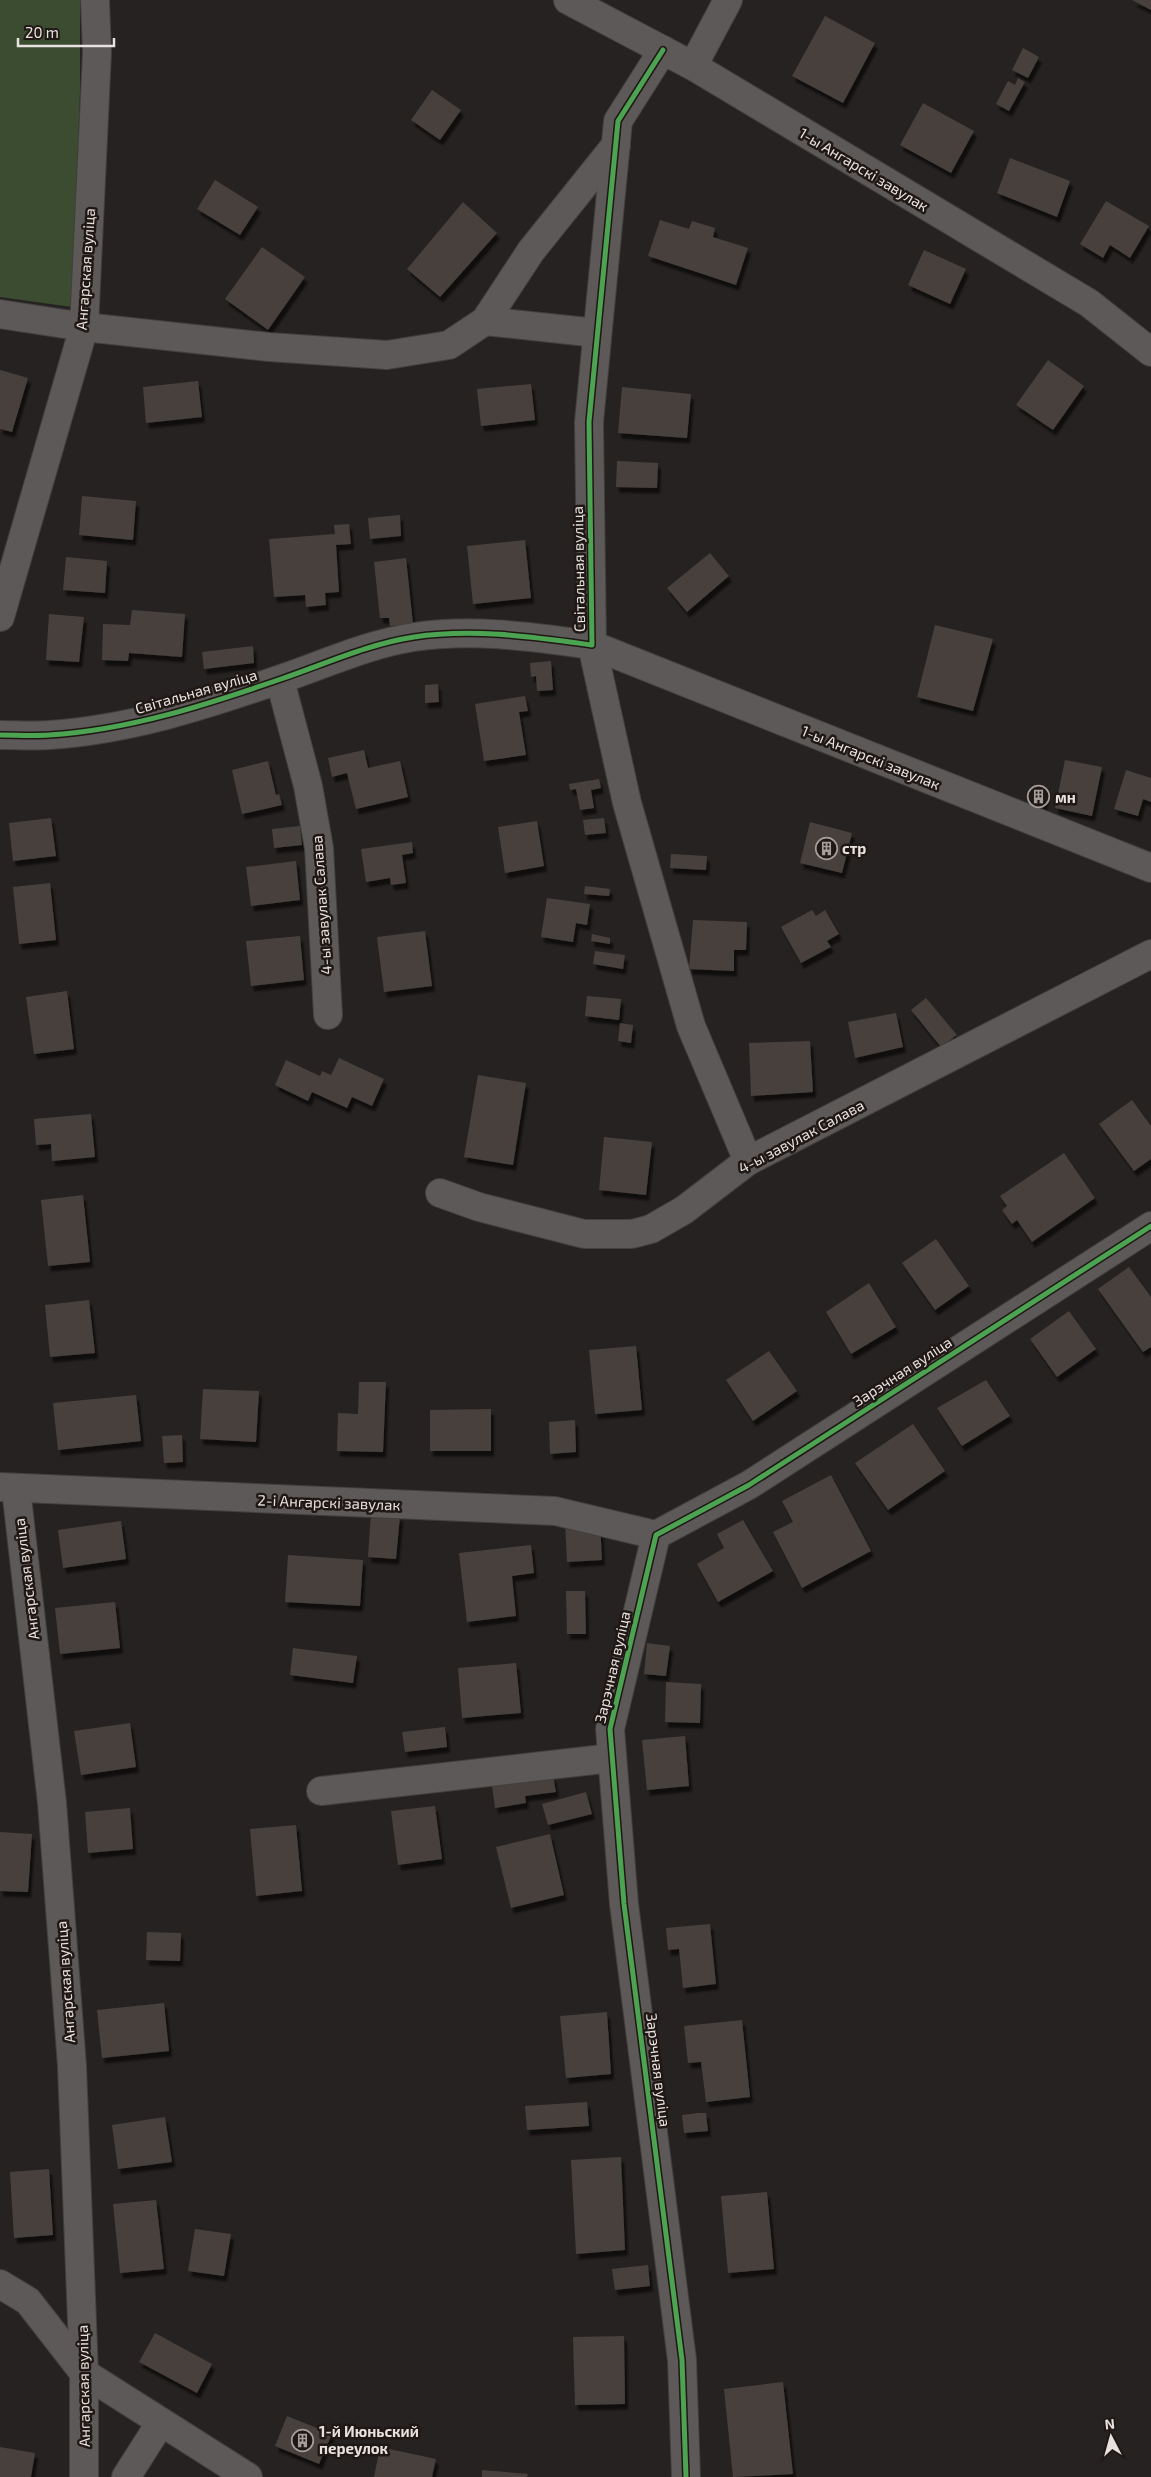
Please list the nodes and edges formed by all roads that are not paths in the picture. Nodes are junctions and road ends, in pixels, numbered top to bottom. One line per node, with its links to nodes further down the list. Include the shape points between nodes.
1 (95, 0): 9 (street, Ангарская вуліца, via 97,53)
2 (568, 0): 4 (street, 1-ы Ангарскі завулак)
3 (728, 0): 5 (street)
4 (663, 50): 5 (street, 1-ы Ангарскі завулак); 6 (street, Світальная вуліца, via 618,120)
5 (693, 66): 11 (street, 1-ы Ангарскі завулак, via 1089,304)
6 (616, 145): 8 (street, via 531,251); 10 (street, Світальная вуліца)
7 (0, 314): 9 (street)
8 (485, 321): 9 (street, via 449,345 387,355 269,347); 10 (street)
9 (84, 327): 12 (street, Ангарская вуліца)
10 (597, 333): 13 (street, Світальная вуліца, via 589,422)
11 (1151, 352)
12 (0, 617)
13 (592, 645): 14 (street, Світальная вуліца, via 532,636 440,634 388,642); 16 (street, 1-ы Ангарскі завулак); 19 (street, via 627,803 691,1026)
14 (280, 680): 15 (street, Світальная вуліца, via 152,719 48,735); 18 (street, 4-ы завулак Салава, via 308,786 320,848)
15 (0, 735)
16 (1151, 868)
17 (1151, 954): 19 (street, 4-ы завулак Салава)
18 (328, 1015)
19 (748, 1161): 20 (street, 4-ы завулак Салава, via 684,1210 650,1229 632,1234 610,1236 575,1232 479,1207)
20 (440, 1193)
21 (1151, 1226): 23 (street, Зарэчная вуліца, via 749,1485)
22 (8, 1488): 23 (street, 2-і Ангарскі завулак, via 555,1511); 27 (street, Ангарская вуліца, via 52,1803 72,2066)
23 (656, 1535): 24 (street, Зарэчная вуліца, via 610,1729)
24 (612, 1758): 25 (street); 32 (street, Зарэчная вуліца, via 624,1904 682,2360)
25 (321, 1791)
26 (0, 2284): 27 (street, via 28,2301)
27 (84, 2373): 28 (street); 29 (street, Ангарская вуліца)
28 (161, 2422): 30 (street); 31 (street)
29 (84, 2477)
30 (126, 2477)
31 (248, 2477)
32 (686, 2477)

